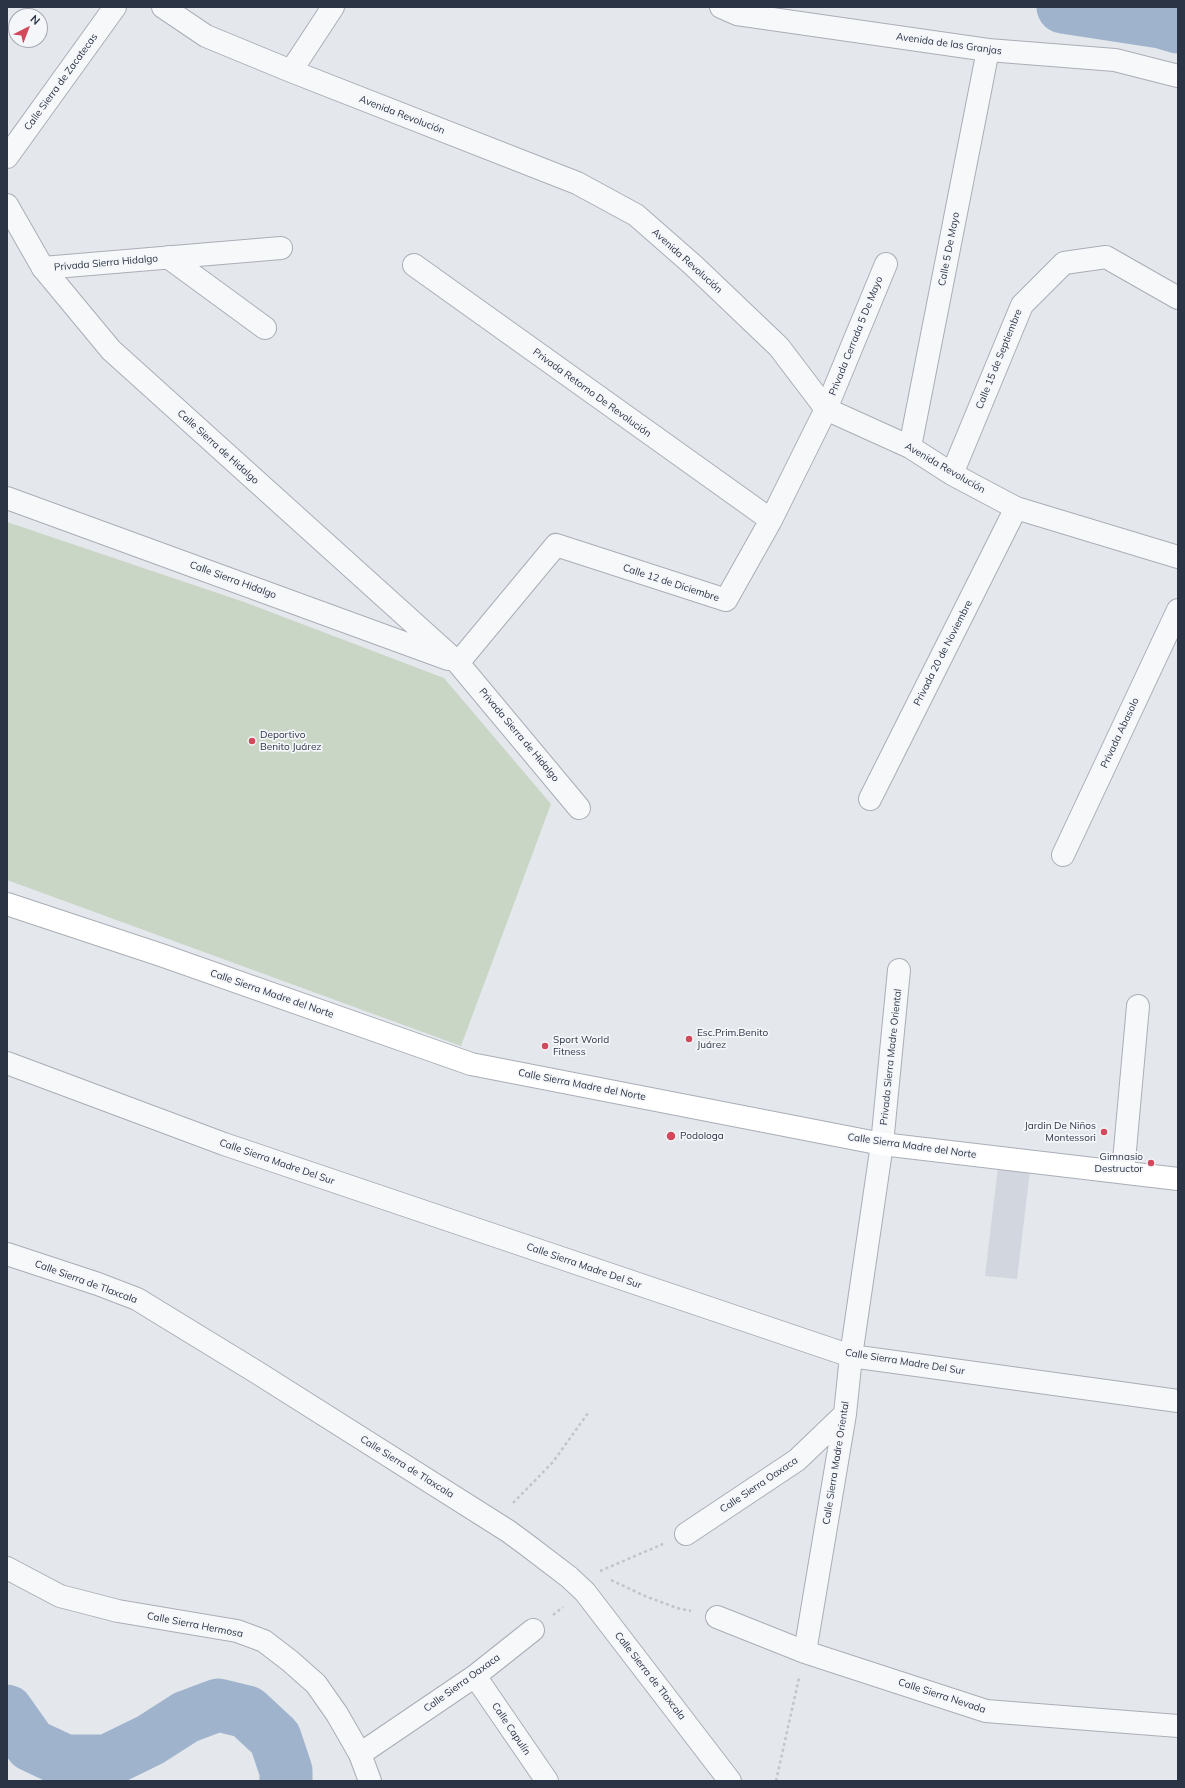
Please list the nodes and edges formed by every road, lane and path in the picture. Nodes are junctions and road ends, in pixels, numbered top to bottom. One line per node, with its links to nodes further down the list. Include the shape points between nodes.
1 (116, 7): 8 (street, Calle Sierra de Zacatecas)
2 (163, 7): 6 (street, Avenida Revolución, via 206,36)
3 (333, 7): 6 (street)
4 (721, 7): 5 (street, Avenida de las Granjas, via 737,14)
5 (988, 50): 7 (street, Avenida de las Granjas, via 1115,60); 18 (street, Calle 5 De Mayo)
6 (290, 72): 17 (street, Avenida Revolución, via 577,183 636,214 779,347)
7 (1178, 76)
8 (7, 157)
9 (7, 205): 14 (street, Calle Sierra de Hidalgo)
10 (281, 248): 11 (street, Privada Sierra Hidalgo)
11 (168, 257): 14 (street, Privada Sierra Hidalgo); 16 (street, Privada Sierra Hidalgo)
12 (886, 264): 17 (street, Privada Cerrada 5 De Mayo)
13 (414, 265): 22 (street, Privada Retorno De Revolución)
14 (43, 268): 25 (street, Calle Sierra de Hidalgo, via 111,350)
15 (1178, 298): 19 (street, Calle 15 de Septiembre, via 1106,257 1064,263 1022,304)
16 (266, 328)
17 (826, 409): 18 (street, Avenida Revolución); 22 (street, Calle 12 de Diciembre)
18 (910, 447): 19 (street, Avenida Revolución)
19 (952, 474): 21 (street, Avenida Revolución)
20 (7, 498): 25 (street, Calle Sierra Hidalgo)
21 (1016, 508): 23 (street, Avenida Revolución); 26 (street, Privada 20 de Noviembre)
22 (771, 520): 25 (street, Calle 12 de Diciembre, via 726,600 556,545)
23 (1178, 557)
24 (1178, 610): 28 (street, Privada Abasolo)
25 (458, 663): 27 (street, Privada Sierra de Hidalgo)
26 (870, 799)
27 (579, 808)
28 (1063, 855)
29 (7, 904): 33 (main road, Calle Sierra Madre del Norte, via 472,1064)
30 (899, 970): 33 (street, Privada Sierra Madre Oriental)
31 (1138, 1006): 34 (street)
32 (7, 1063): 37 (street, Calle Sierra Madre Del Sur, via 224,1144)
33 (882, 1144): 34 (main road, Calle Sierra Madre del Norte); 37 (street, Calle Sierra Madre Oriental)
34 (1124, 1172): 35 (main road, Calle Sierra Madre del Norte)
35 (1178, 1179)
36 (7, 1254): 46 (street, Calle Sierra de Tlaxcala, via 137,1299 168,1317 508,1531 552,1563)
37 (851, 1356): 38 (street, Calle Sierra Madre Del Sur); 40 (street, Calle Sierra Madre Oriental)
38 (1178, 1401)
39 (588, 1413): 41 (path)
40 (845, 1414): 42 (street, Calle Sierra Oaxaca, via 797,1460); 49 (street, Calle Sierra Madre Oriental)
41 (543, 1472)
42 (686, 1534): 44 (path, via 600,1571)
43 (7, 1568): 52 (street, Calle Sierra Hermosa, via 60,1596 118,1611 237,1631 264,1641 316,1684)
44 (604, 1575)
45 (605, 1582): 47 (path, via 608,1579 677,1608)
46 (585, 1592): 48 (path); 55 (street, Calle Sierra de Tlaxcala)
47 (717, 1617): 49 (street, Calle Sierra Nevada)
48 (533, 1630): 50 (street, Calle Sierra Oaxaca)
49 (805, 1652): 51 (street, Calle Sierra Nevada, via 986,1711); 56 (path)
50 (475, 1676): 52 (street, Calle Sierra Oaxaca); 54 (street, Calle Capulín)
51 (1178, 1726)
52 (360, 1754): 53 (street)
53 (370, 1781)
54 (547, 1781)
55 (730, 1781)
56 (776, 1781)

